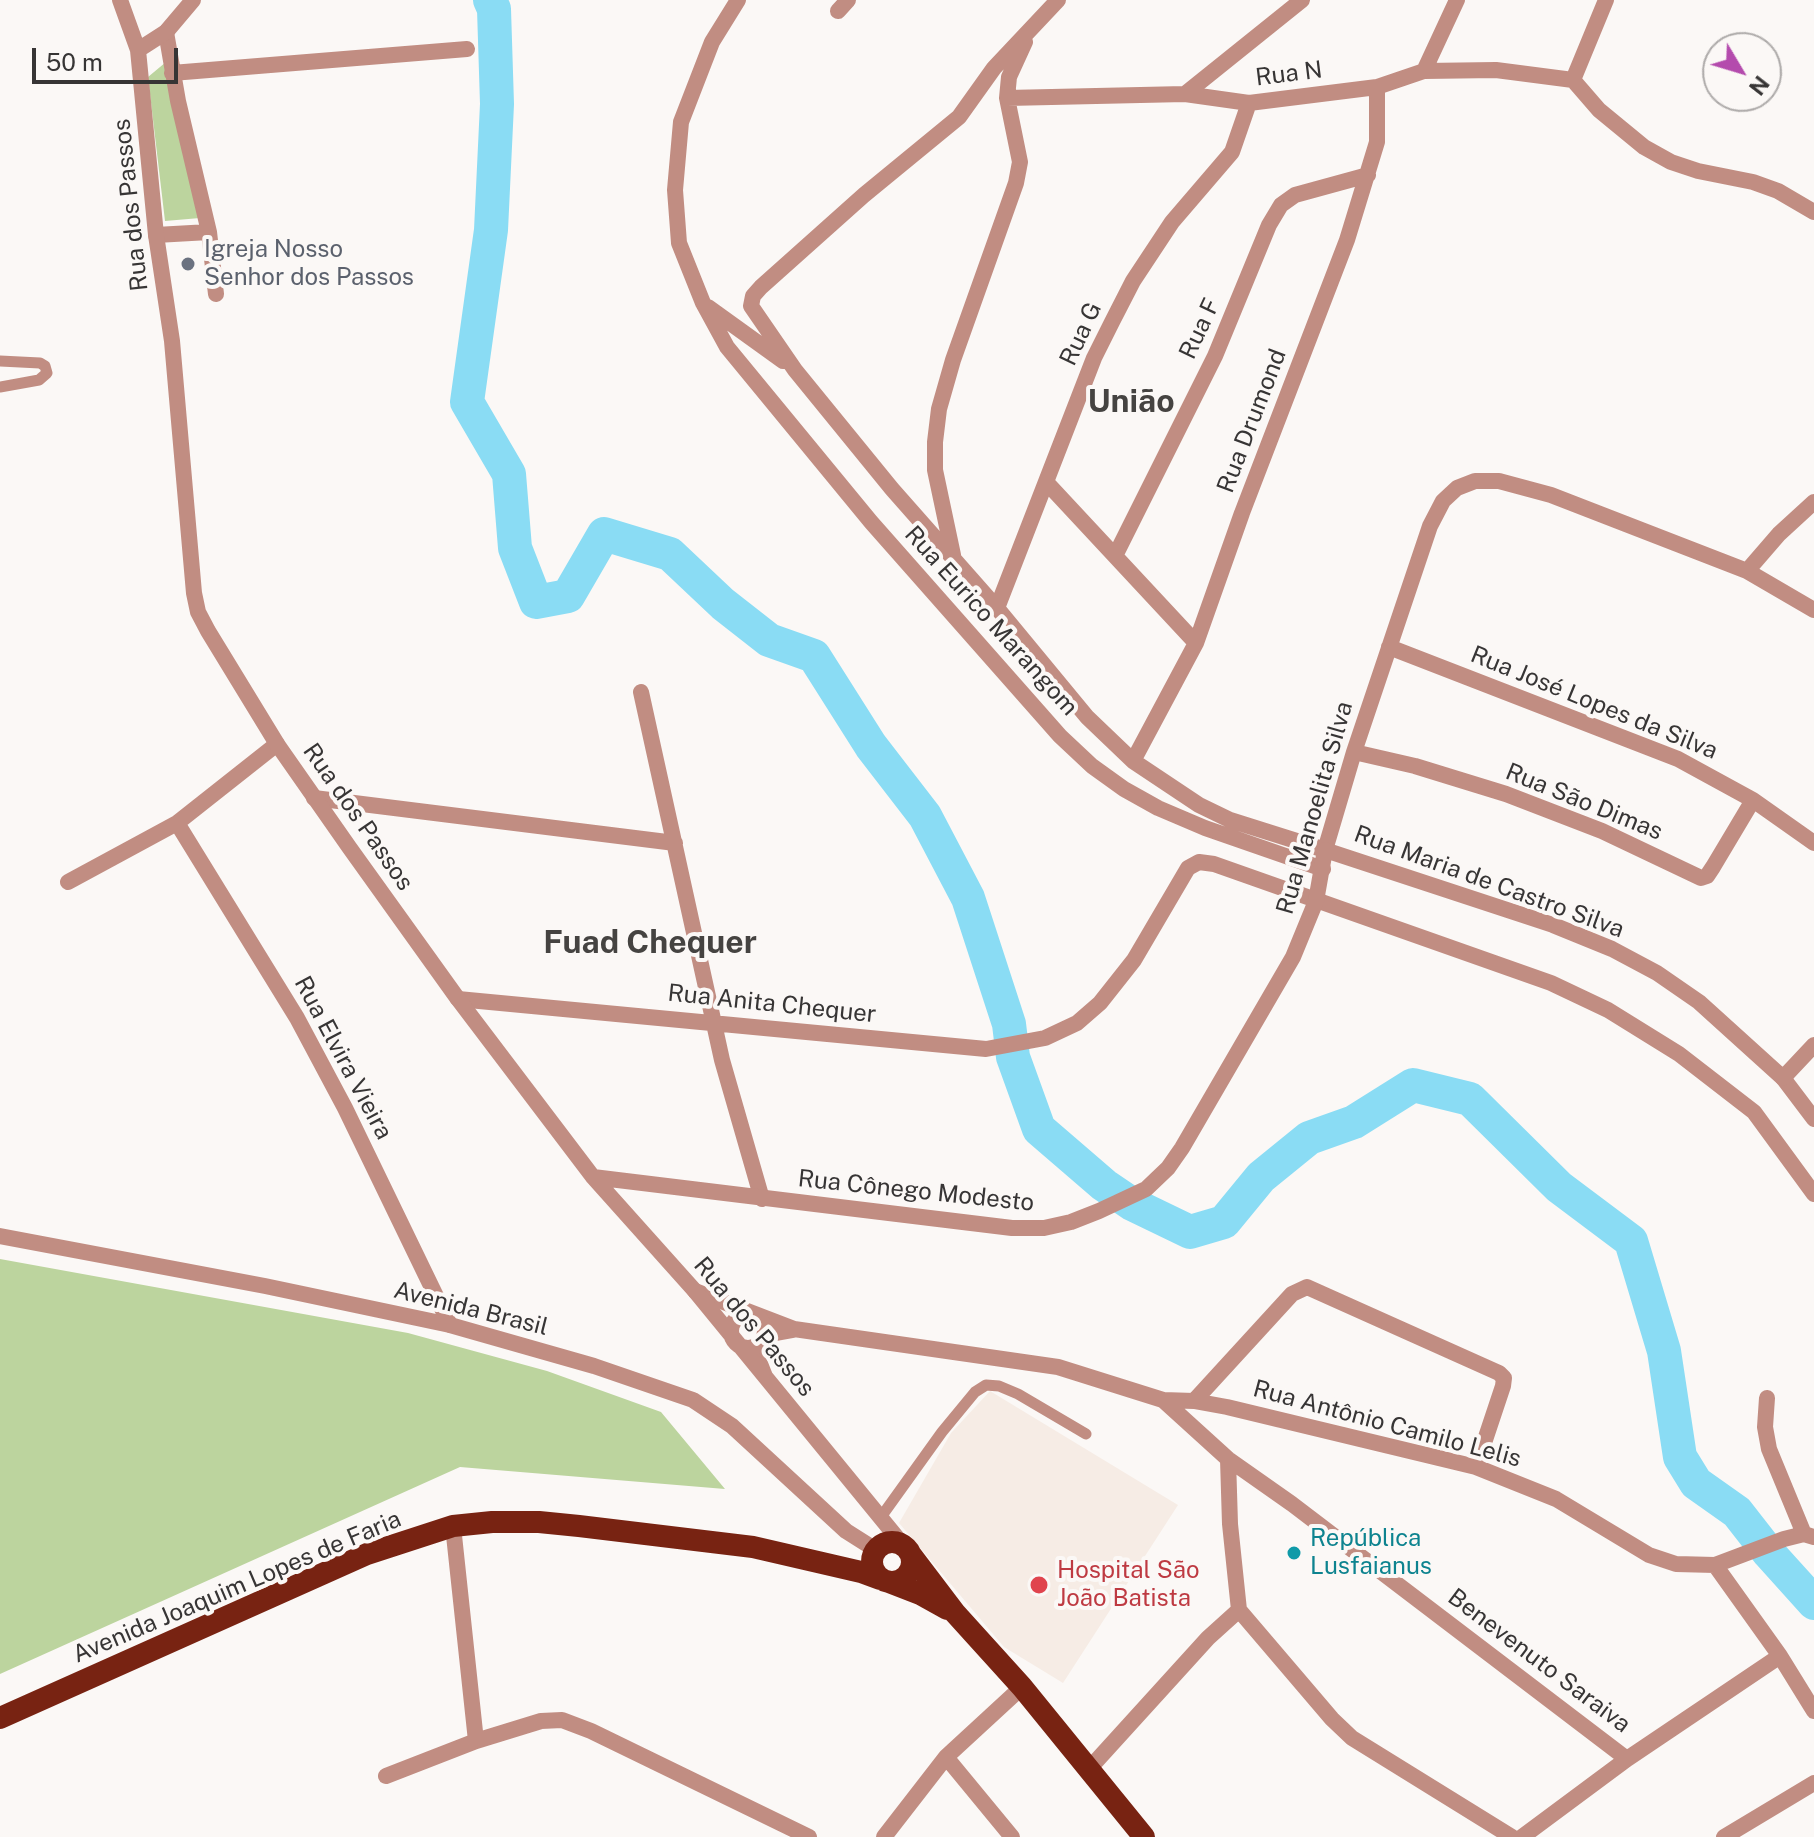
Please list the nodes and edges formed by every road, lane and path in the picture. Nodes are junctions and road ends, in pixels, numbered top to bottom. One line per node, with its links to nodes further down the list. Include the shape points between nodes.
1 (120, 0): 11 (street, Rua dos Passos)
2 (193, 0): 9 (street)
3 (738, 0): 24 (street, Rua Eurico Marangom, via 712,42 681,122 675,190 679,243)
4 (1058, 0): 8 (street)
5 (1302, 0): 16 (street)
6 (1457, 0): 12 (street)
7 (1606, 0): 14 (street)
8 (1033, 27): 17 (street, via 1009,77); 26 (street, Rua Eurico Marangom, via 994,68 959,117 753,296 756,316)
9 (166, 32): 11 (street); 13 (street)
10 (467, 49): 13 (street)
11 (138, 50): 22 (street, Rua dos Passos)
12 (1424, 71): 14 (street, Rua N, via 1496,70); 15 (street, Rua N)
13 (172, 73): 21 (street)
14 (1573, 80): 20 (street, via 1599,110 1671,162 1753,182)
15 (1377, 87): 18 (street, Rua N); 19 (street, Rua Drumond, via 1377,142)
16 (1185, 94): 17 (street, Rua N); 18 (street, Rua N)
17 (1007, 98): 31 (street, via 1020,162 1016,183 953,360 935,442 935,470)
18 (1249, 103): 28 (street, Rua G, via 1232,152 1172,222 1133,281 1094,358)
19 (1368, 175): 30 (street, Rua F, via 1295,195 1281,205 1215,356); 35 (street, Rua Drumond)
20 (1814, 212)
21 (209, 232): 22 (street); 23 (street)
22 (156, 235): 38 (street, Rua dos Passos, via 172,341 198,612)
23 (216, 294)
24 (703, 303): 26 (street); 47 (street, Rua Eurico Marangom, via 727,347 871,522 1092,766 1158,808)
25 (0, 361): 27 (lane, via 40,363 47,373 39,380)
26 (795, 370): 31 (street, Rua Eurico Marangom)
27 (0, 387)
28 (1047, 483): 30 (street); 33 (street, Rua G)
29 (1814, 502): 32 (street)
30 (1116, 554): 35 (street)
31 (953, 558): 33 (street, Rua Eurico Marangom)
32 (1747, 571): 34 (street); 36 (street, Rua Manoelita Silva, via 1551,495 1499,481 1475,481 1443,501 1430,526)
33 (997, 608): 40 (street, Rua Eurico Marangom, via 1087,717)
34 (1814, 610)
35 (1196, 643): 40 (street, Rua Drumond)
36 (1389, 647): 39 (street, Rua Manoelita Silva); 42 (street, Rua José Lopes da Silva, via 1678,759)
37 (641, 692): 44 (street)
38 (277, 744): 41 (street, Rua dos Passos); 43 (street)
39 (1354, 752): 42 (street, Rua São Dimas, via 1506,794 1701,878); 46 (street, Rua Manoelita Silva)
40 (1133, 761): 46 (street, Rua Eurico Marangom, via 1230,820)
41 (314, 798): 44 (street); 50 (street, Rua dos Passos)
42 (1753, 800): 45 (street, Rua José Lopes da Silva)
43 (177, 823): 48 (street); 62 (street, Rua Elvira Vieira, via 297,1018)
44 (675, 843): 51 (street)
45 (1814, 843)
46 (1325, 850): 47 (street, Rua Manoelita Silva); 53 (street, Rua Maria de Castro Silva, via 1612,949 1699,1002)
47 (1323, 869): 49 (street, Rua Manoelita Silva)
48 (68, 882)
49 (1316, 901): 51 (street, Rua Anita Chequer, via 1199,862 1188,868 1100,1003 1077,1023 1045,1038 986,1049); 55 (street, Rua Manoelita Silva, via 1293,957); 57 (street, via 1551,983 1608,1010 1679,1054 1754,1112)
50 (458, 999): 51 (street, Rua Anita Chequer); 56 (street, Rua dos Passos)
51 (715, 1021): 58 (street)
52 (1814, 1045): 53 (street)
53 (1783, 1078): 54 (street, Rua Maria de Castro Silva)
54 (1814, 1119)
55 (1182, 1148): 58 (street, Rua Cônego Modesto, via 1146,1189 1071,1222 1044,1228)
56 (593, 1177): 58 (street, Rua Cônego Modesto); 60 (street, Rua dos Passos)
57 (1814, 1194)
58 (762, 1199)
59 (0, 1236): 62 (street, Avenida Brasil)
60 (695, 1291): 61 (street); 65 (street, Rua dos Passos)
61 (756, 1315): 63 (street); 64 (street, via 765,1327); 65 (street, via 736,1319 731,1328)
62 (450, 1325): 76 (street, Avenida Brasil, via 693,1400 732,1426 846,1531)
63 (794, 1329): 64 (street); 68 (street, via 1058,1367)
64 (762, 1341): 65 (street, via 752,1348); 66 (street, via 757,1356)
65 (736, 1343): 66 (street, Rua dos Passos)
66 (765, 1377): 73 (street, Rua dos Passos)
67 (1767, 1398): 75 (street, via 1769,1449)
68 (1163, 1400): 69 (street, Rua Antônio Camilo Lelis); 71 (street, Benevenuto Saraiva)
69 (1194, 1401): 72 (street, Rua Antônio Camilo Lelis); 72 (street, via 1292,1294 1307,1287 1504,1378)
70 (1086, 1434): 73 (lane, via 1018,1394 986,1385 942,1432)
71 (1228, 1459): 80 (street); 88 (street, Benevenuto Saraiva)
72 (1476, 1467): 78 (street, Rua Antônio Camilo Lelis, via 1556,1499 1662,1561)
73 (882, 1518): 76 (street, Rua dos Passos)
74 (453, 1526): 77 (highway, Avenida Joaquim Lopes de Faria, via 579,1526 753,1547); 85 (highway, Avenida Joaquim Lopes de Faria, via 367,1554); 86 (street)
75 (1809, 1536): 78 (street, Rua Antônio Camilo Lelis, via 1784,1539)
76 (889, 1550): 77 (highway, Avenida Joaquim Lopes de Faria); 79 (highway, via 873,1569); 79 (highway, via 912,1562 902,1580); 81 (highway)
77 (831, 1565): 79 (highway, Avenida Joaquim Lopes de Faria)
78 (1715, 1565): 82 (street)
79 (884, 1581): 81 (highway, Avenida Joaquim Lopes de Faria)
80 (1239, 1610): 89 (street); 96 (street, via 1352,1738)
81 (955, 1613): 83 (highway)
82 (1780, 1656): 84 (street); 88 (street)
83 (1022, 1687): 87 (street); 89 (highway)
84 (1814, 1711)
85 (0, 1718)
86 (476, 1741): 90 (street); 92 (street, via 541,1721 562,1720)
87 (946, 1757): 93 (street); 94 (street)
88 (1627, 1759): 97 (street)
89 (1089, 1769): 95 (highway)
90 (386, 1776)
91 (1814, 1783): 98 (street)
92 (809, 1837)
93 (884, 1837)
94 (1012, 1837)
95 (1144, 1837)
96 (1512, 1837)
97 (1522, 1837)
98 (1724, 1837)

